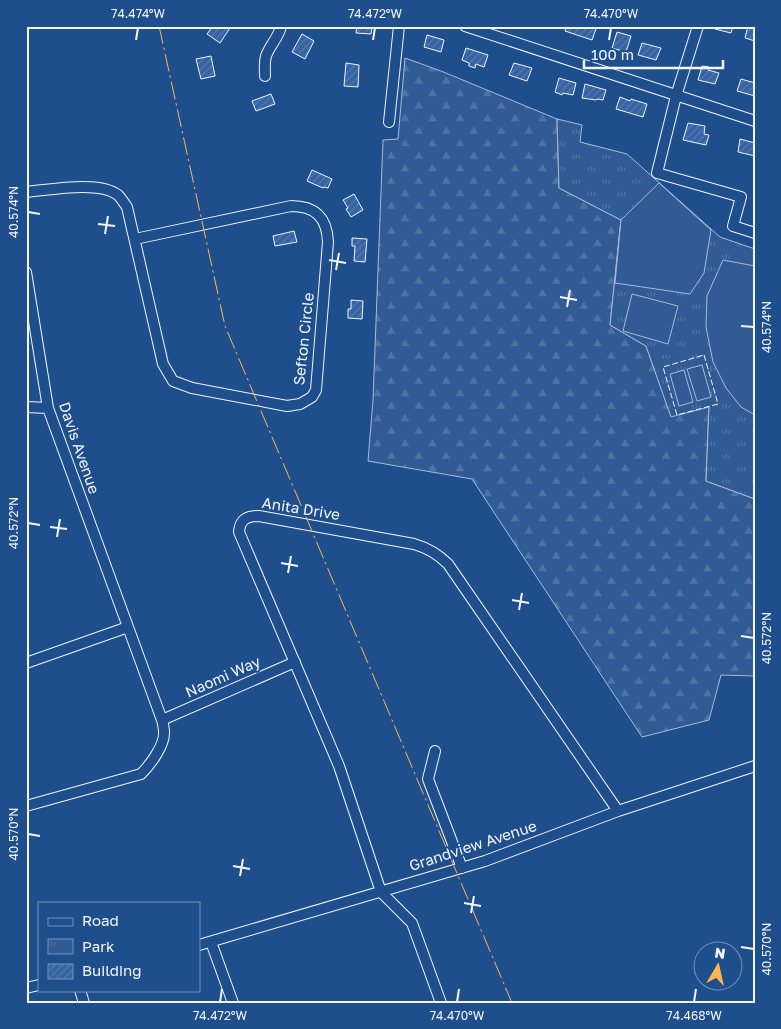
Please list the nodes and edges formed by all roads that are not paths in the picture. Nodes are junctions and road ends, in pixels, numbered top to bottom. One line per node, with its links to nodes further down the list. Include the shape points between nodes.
1 (281, 26): 5 (street, via 267,54)
2 (399, 26): 8 (street)
3 (464, 26): 6 (street)
4 (698, 26): 6 (street)
5 (265, 76)
6 (676, 96): 7 (street); 10 (street, via 656,173 741,197 733,226)
7 (755, 121)
8 (389, 122)
9 (26, 192): 11 (street, Sefton Circle, via 82,186 117,194 128,207)
10 (755, 233)
11 (135, 239): 11 (street, Sefton Circle, via 164,364 173,381 192,388 287,406 300,404 312,397 316,390 328,242 320,215 311,209 291,206)
12 (26, 272): 14 (street, Davis Avenue)
13 (26, 407): 14 (street)
14 (48, 408): 15 (street, Davis Avenue)
15 (128, 627): 17 (street); 18 (street, Davis Avenue)
16 (295, 662): 18 (street, Naomi Way); 22 (street, Anita Drive, via 239,532 239,525 244,519 259,516 428,548 448,564); 24 (street, Anita Drive, via 339,766)
17 (26, 663)
18 (162, 720): 21 (street, Davis Avenue, via 164,734 160,748 141,774)
19 (435, 751): 23 (street, via 428,779)
20 (755, 766): 22 (street, Grandview Avenue)
21 (26, 806)
22 (618, 811): 23 (street, Grandview Avenue)
23 (462, 868): 24 (street, Grandview Avenue)
24 (381, 892): 25 (street, Grandview Avenue); 28 (street, via 412,923)
25 (211, 942): 26 (street, Grandview Avenue); 27 (street)
26 (200, 945)
27 (234, 1003)
28 (441, 1003)

